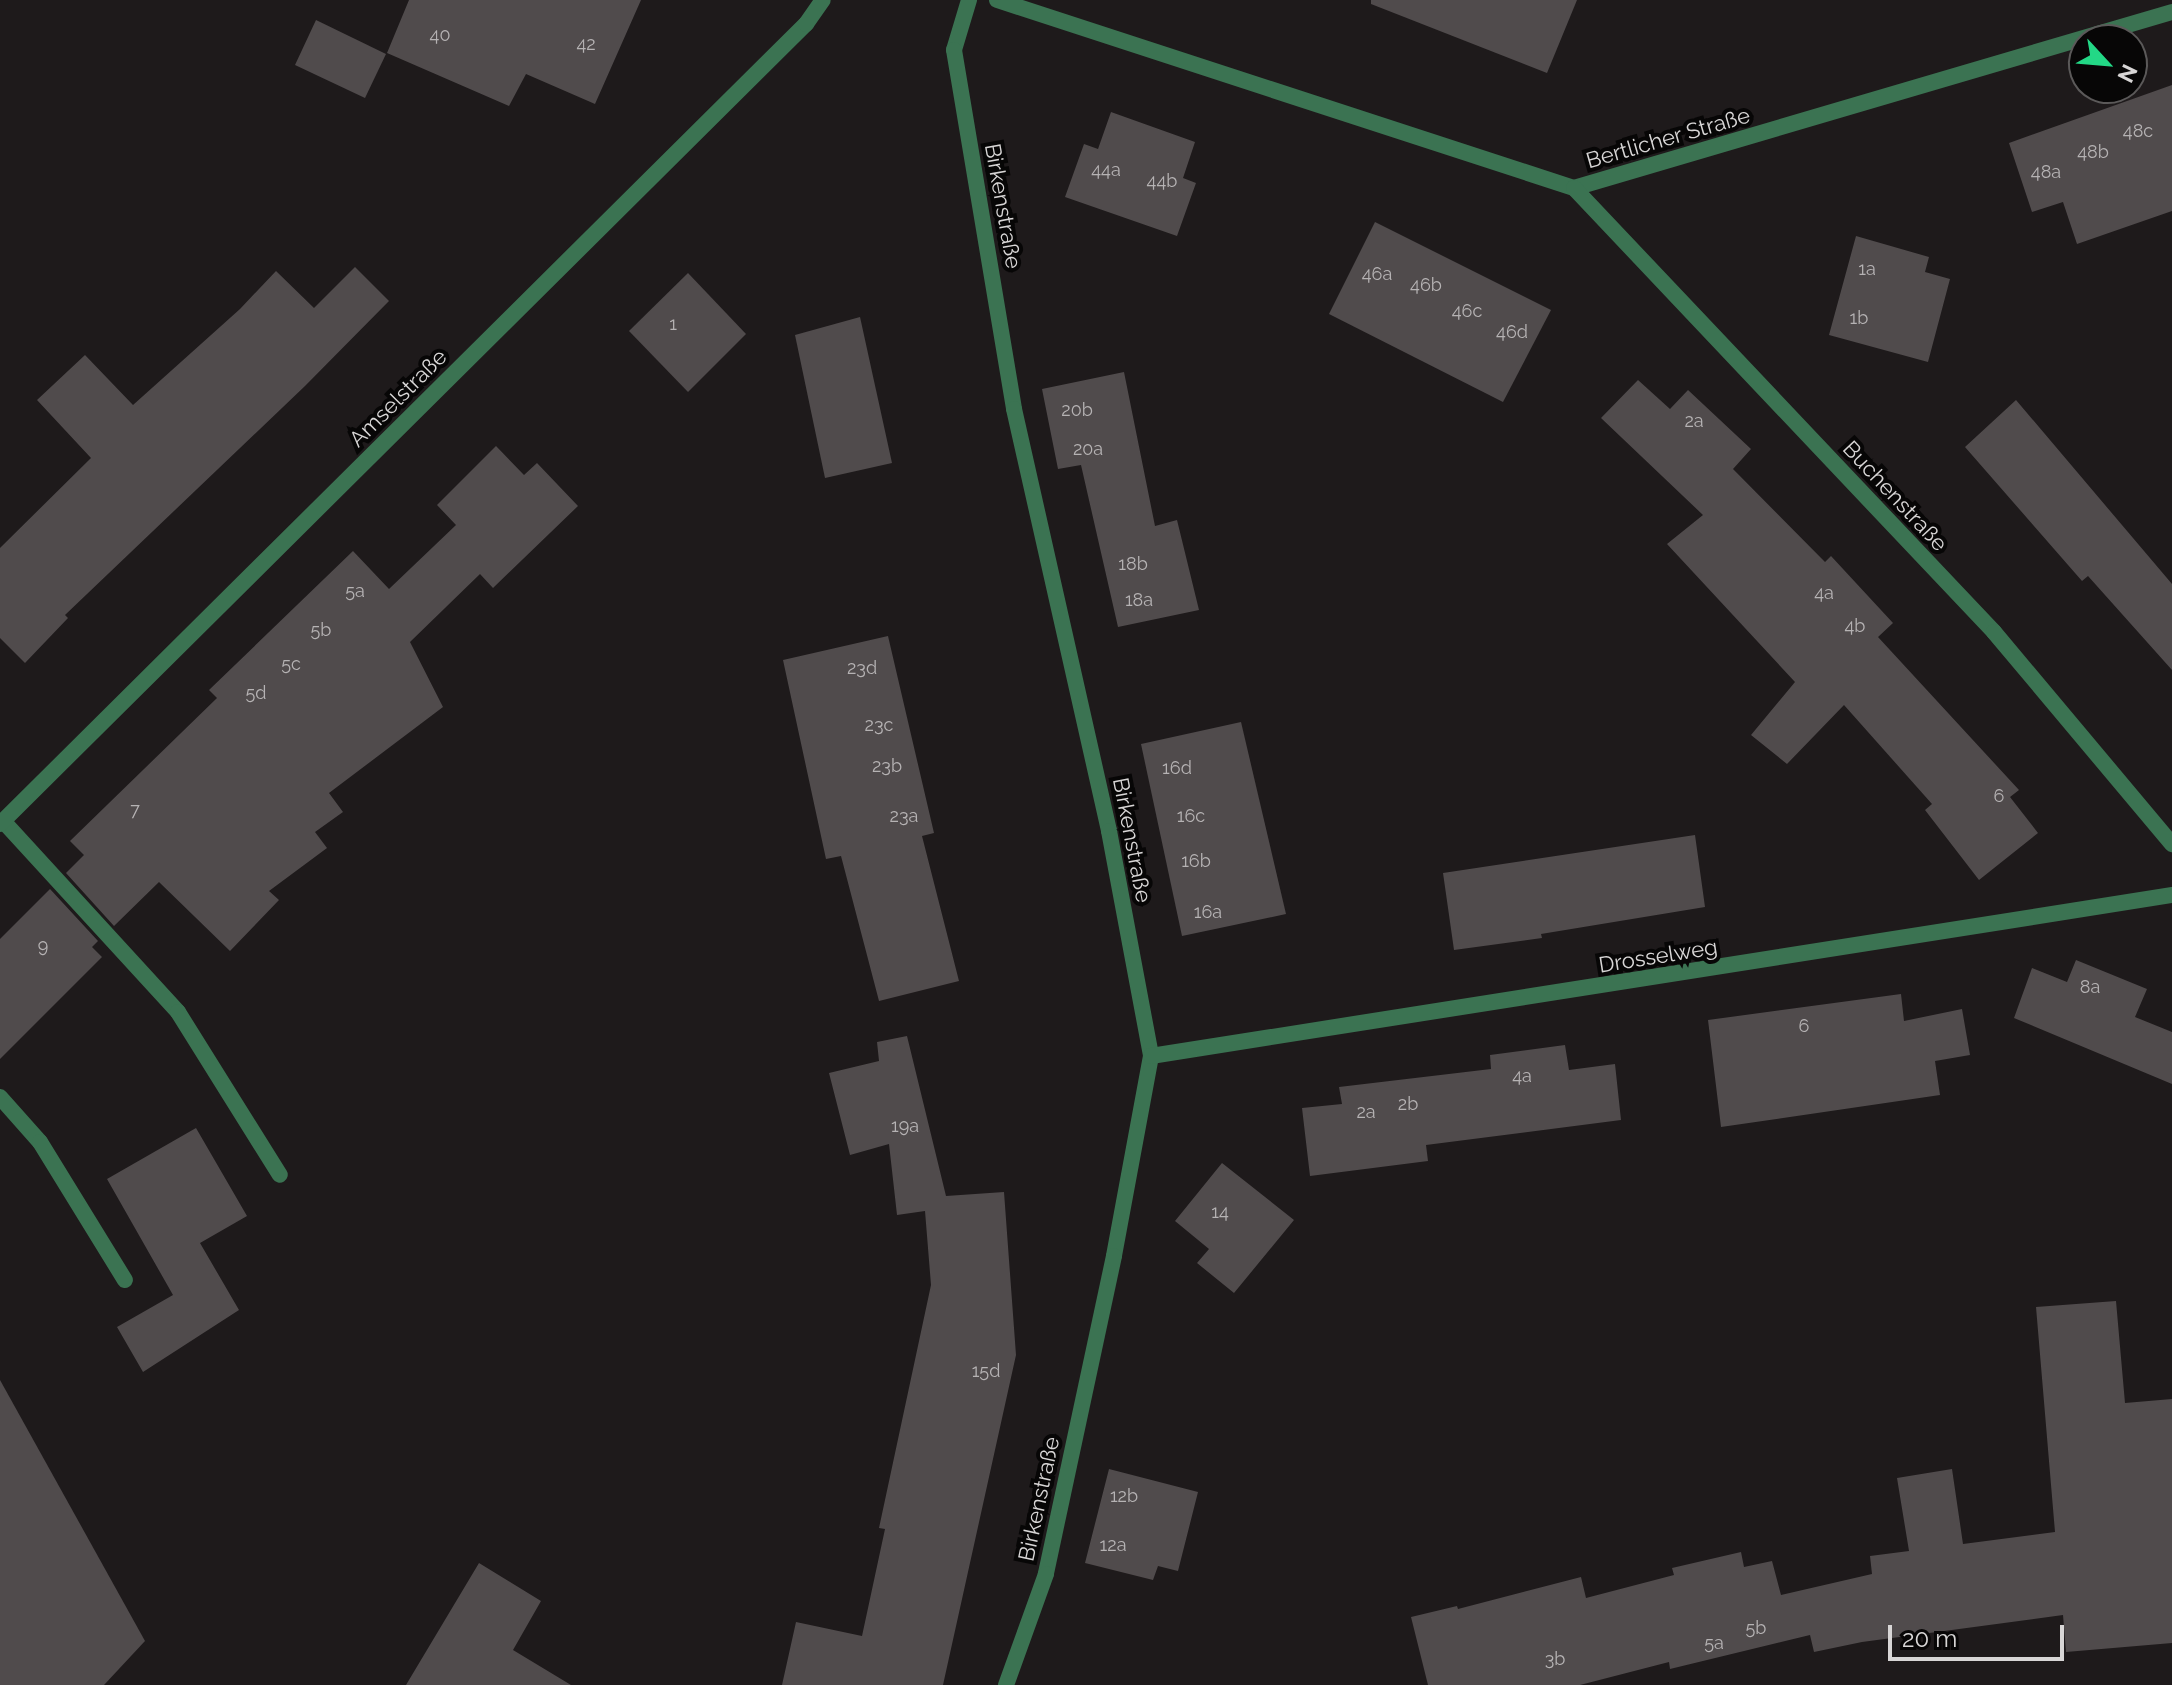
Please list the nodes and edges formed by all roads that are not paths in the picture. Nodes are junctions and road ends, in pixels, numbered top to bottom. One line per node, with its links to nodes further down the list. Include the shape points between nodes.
1 (823, 0): 6 (street, Amselstraße, via 806,24)
2 (969, 0): 9 (street, Birkenstraße, via 954,50 1014,409 1109,831)
3 (997, 0): 5 (street, Bertlicher Straße)
4 (2172, 12): 5 (street, Bertlicher Straße)
5 (1574, 188): 7 (street, Buchenstraße, via 1994,632)
6 (2, 823): 11 (street, via 178,1012)
7 (2172, 844)
8 (2172, 895): 9 (street, Drosselweg)
9 (1151, 1056): 13 (street, Birkenstraße, via 1046,1574)
10 (0, 1097): 12 (street, via 40,1142)
11 (280, 1175)
12 (125, 1280)
13 (1006, 1685)

